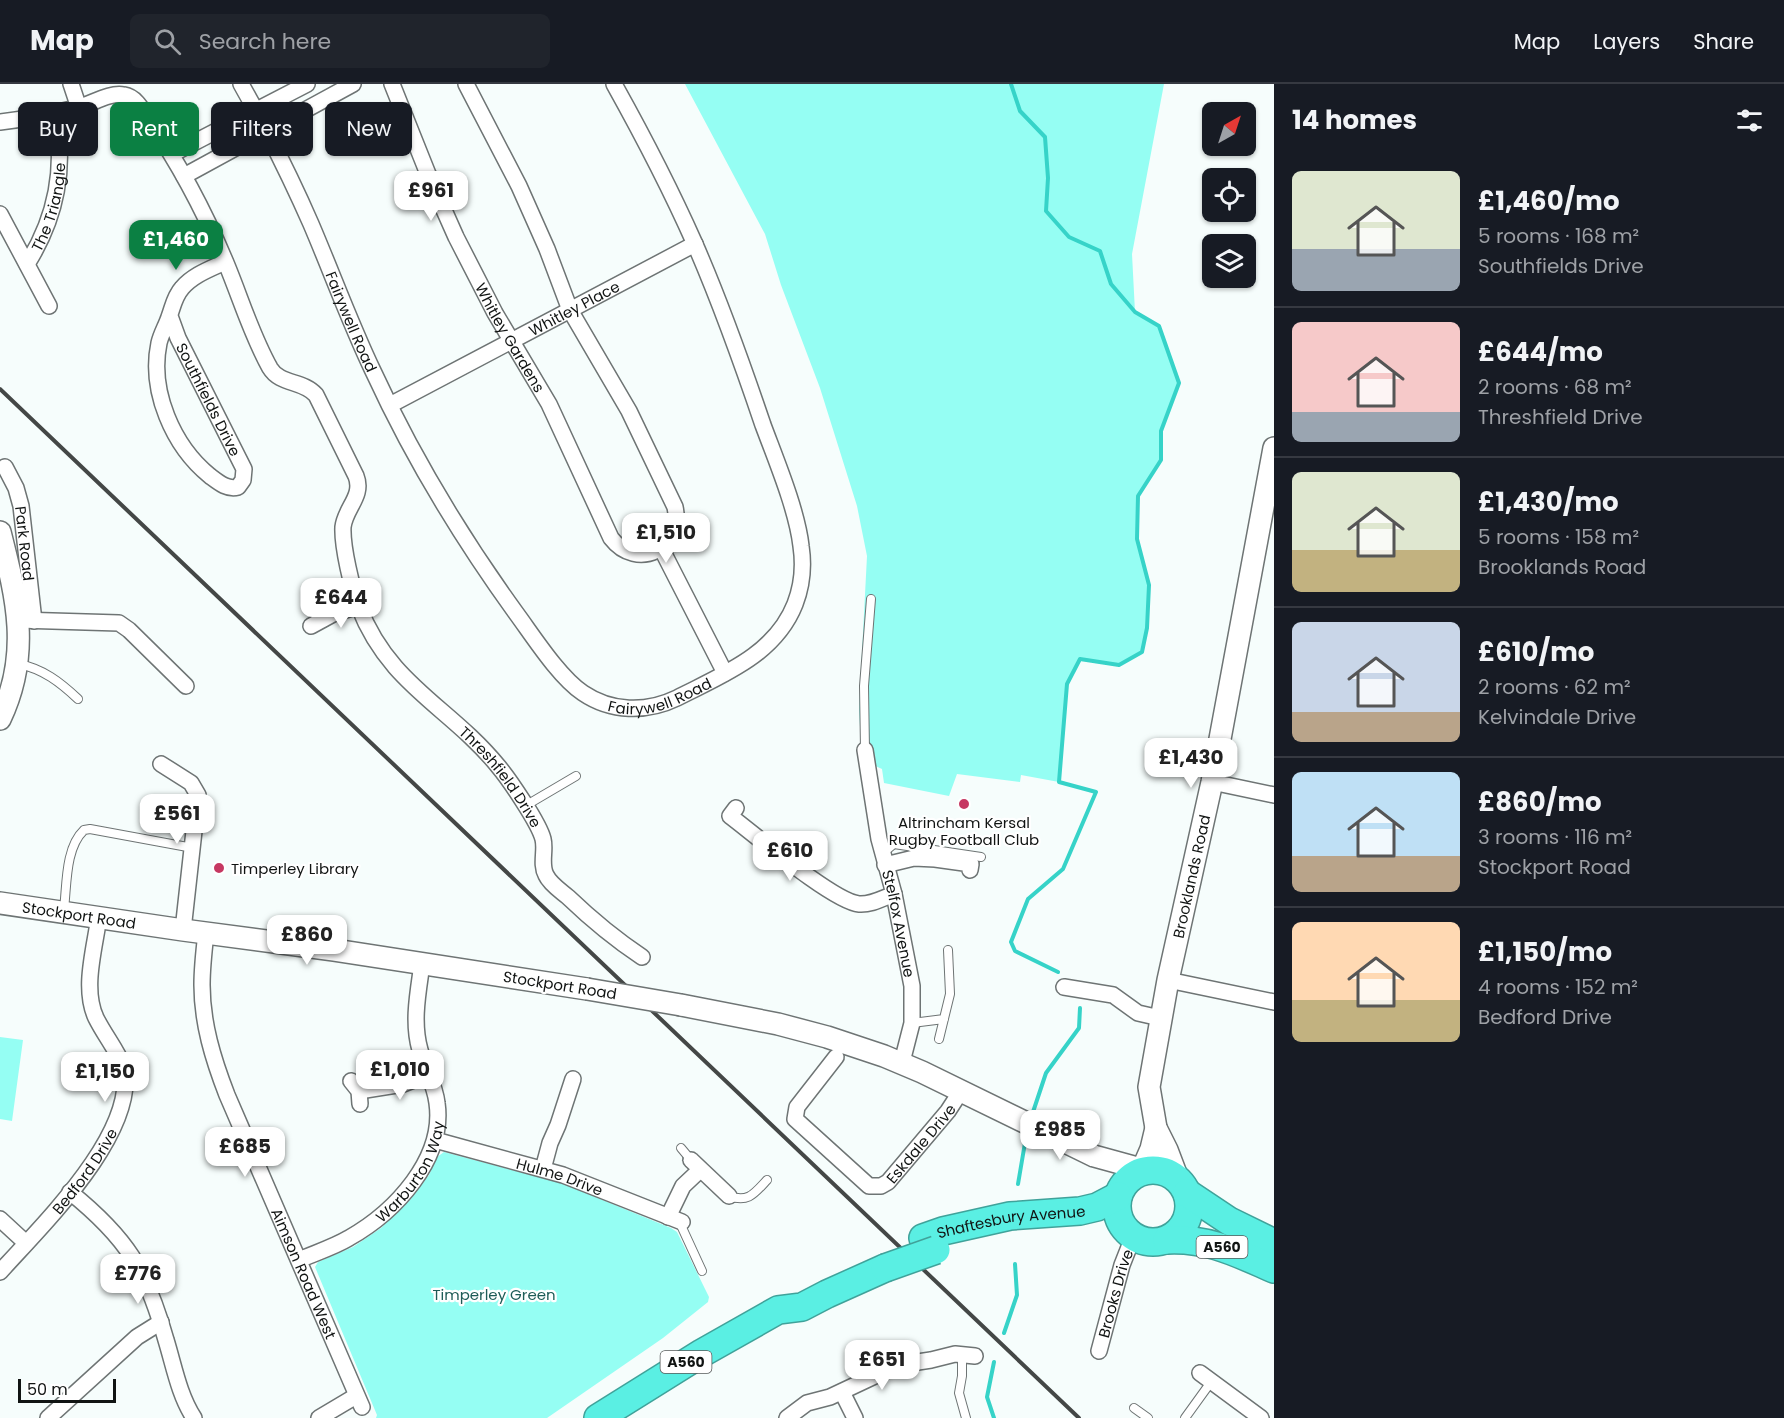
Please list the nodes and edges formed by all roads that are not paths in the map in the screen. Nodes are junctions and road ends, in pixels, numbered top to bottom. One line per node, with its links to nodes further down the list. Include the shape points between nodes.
1 (71, 84): 8 (street)
2 (241, 84): 11 (street)
3 (307, 84): 12 (street)
4 (354, 84): 13 (street)
5 (392, 84): 28 (street, Whitley Gardens, via 448,219)
6 (466, 84): 26 (street, via 519,186)
7 (614, 84): 22 (street, Fairywell Road)
8 (77, 102)
9 (97, 102): 10 (street, via 117,95 130,97)
10 (134, 102)
11 (251, 102)
12 (273, 102)
13 (313, 105)
14 (18, 119): 15 (street)
15 (0, 122)
16 (60, 156): 24 (street, The Triangle, via 59,180 49,220)
17 (173, 156): 20 (street)
18 (221, 156): 20 (street)
19 (279, 156): 29 (street, Fairywell Road)
20 (184, 177): 23 (street)
21 (0, 214): 24 (street, The Triangle)
22 (695, 244): 26 (street, Whitley Place); 39 (street, Fairywell Road, via 771,447 802,553 799,591 784,624 763,649)
23 (225, 262): 27 (street, Southfields Drive, via 183,287); 36 (street, Threshfield Drive, via 248,325 271,369 281,378 305,385 316,395 357,480 357,494 343,528)
24 (27, 264): 25 (street, The Triangle)
25 (50, 306)
26 (570, 310): 28 (street, Whitley Place); 33 (street, via 629,411 675,507 676,528)
27 (170, 316): 27 (street, Southfields Drive, via 244,469 238,487 226,487 204,471 178,439 166,414 159,390 158,356 159,341)
28 (512, 341): 29 (street, Whitley Place); 33 (street, Whitley Gardens, via 549,404 611,538 622,549 635,554)
29 (390, 405): 39 (street, Fairywell Road, via 485,568 562,673 582,693 610,706 645,709 669,702)
30 (1274, 448): 46 (main road, Brooklands Road)
31 (5, 467): 37 (street, Park Road, via 21,506 34,612)
32 (0, 532): 37 (main road, Park Road)
33 (661, 548): 39 (street)
34 (871, 599): 43 (lane, via 864,686)
35 (313, 604): 36 (street, via 317,623)
36 (359, 606): 48 (street, Threshfield Drive, via 372,635 396,669 486,752)
37 (27, 620): 38 (main road, Park Road); 40 (street, via 119,623)
38 (17, 663): 41 (lane, via 58,680); 42 (main road, Park Road)
39 (725, 673)
40 (186, 686)
41 (78, 699)
42 (3, 705)
43 (866, 750): 52 (street, Stelfox Avenue)
44 (161, 764): 50 (street, via 195,788 199,802)
45 (576, 776): 48 (lane)
46 (1212, 782): 47 (street); 63 (main road, Brooklands Road)
47 (1274, 795)
48 (525, 806): 60 (street, Threshfield Drive, via 543,838 547,876 601,928)
49 (736, 808): 54 (street, via 730,816 849,902 868,904)
50 (194, 848): 56 (lane, via 84,830 70,858); 58 (street)
51 (981, 856): 52 (lane, via 894,844)
52 (884, 859): 53 (street, via 935,859 970,864); 54 (street, Stelfox Avenue)
53 (970, 870)
54 (894, 894): 68 (street, Stelfox Avenue, via 912,986)
55 (0, 903): 56 (main road, Stockport Road)
56 (63, 911): 57 (main road, Stockport Road)
57 (99, 916): 58 (main road, Stockport Road); 83 (street, Bedford Drive, via 90,983 92,1005 120,1057 126,1085 104,1146)
58 (183, 930): 59 (main road, Stockport Road)
59 (206, 933): 62 (main road, Stockport Road); 93 (street, Aimson Road West, via 202,994 212,1053)
60 (637, 948)
61 (948, 950): 67 (lane, via 950,994)
62 (422, 964): 71 (main road, Stockport Road, bridge, via 735,1015 798,1029); 72 (street, Warburton Way, via 416,1026)
63 (1168, 980): 65 (street); 66 (main road, Brooklands Road)
64 (1064, 987): 66 (street, via 1113,995 1138,1013)
65 (1274, 1002)
66 (1161, 1018): 76 (main road, Brooklands Road, via 1149,1087)
67 (944, 1019): 68 (lane); 69 (lane)
68 (912, 1023): 71 (street, Stelfox Avenue)
69 (939, 1039)
70 (836, 1058): 74 (street, Eskdale Drive, via 797,1107 795,1119 869,1186 888,1182)
71 (902, 1062): 74 (main road, Stockport Road)
72 (429, 1074): 75 (street, via 403,1084); 77 (street, Warburton Way, via 437,1099)
73 (573, 1078): 79 (street)
74 (961, 1091): 78 (main road, Stockport Road)
75 (357, 1092)
76 (1156, 1128): 80 (main road, Brooklands Road); 82 (main road, Brooklands Road)
77 (435, 1140): 79 (street, Hulme Drive); 93 (street, Warburton Way, via 415,1179 379,1216 349,1238)
78 (1094, 1156): 80 (main road, Stockport Road); 84 (main road, Stockport Road, via 1105,1165)
79 (543, 1169): 87 (street, Hulme Drive)
80 (1141, 1172): 82 (highway, A560, via 1158,1170); 84 (highway, A560)
81 (767, 1180): 85 (lane, via 747,1198)
82 (1182, 1186): 89 (highway, A560, via 1189,1201 1188,1217 1180,1231); 91 (highway, A560, via 1223,1217)
83 (70, 1192): 90 (street, Bedford Drive); 97 (street, via 104,1221 129,1251 147,1282)
84 (1119, 1193): 88 (highway, via 1118,1219); 92 (highway, Shaftesbury Avenue / A560, via 1097,1207 1080,1211 1010,1216 943,1231)
85 (729, 1196): 87 (street, via 691,1159)
86 (0, 1219): 90 (street)
87 (677, 1220): 95 (lane)
88 (1130, 1234): 89 (highway, A560, via 1154,1243); 92 (highway, Shaftesbury Avenue / A560, via 1098,1227); 99 (street, Brooks Drive)
89 (1167, 1240): 94 (highway, A560, via 1207,1242)
90 (26, 1243): 96 (street, Bedford Drive)
91 (1274, 1243)
92 (930, 1244): 106 (highway, Shaftesbury Avenue / A560, via 879,1262 842,1268 792,1293 778,1310)
93 (299, 1260): 105 (street, Aimson Road West, via 359,1401)
94 (1274, 1269)
95 (702, 1270)
96 (0, 1272)
97 (161, 1322): 103 (street, via 137,1337); 104 (street, via 182,1394)
98 (961, 1351): 101 (street, via 898,1365); 109 (lane, via 959,1393)
99 (1099, 1351)
100 (1205, 1378): 111 (lane); 112 (street)
101 (842, 1392): 107 (street, via 807,1403); 108 (street)
102 (1134, 1408): 110 (lane)
103 (48, 1418)
104 (194, 1418)
105 (319, 1418)
106 (598, 1418)
107 (787, 1418)
108 (855, 1418)
109 (966, 1418)
110 (1148, 1418)
111 (1185, 1418)
112 (1261, 1418)

